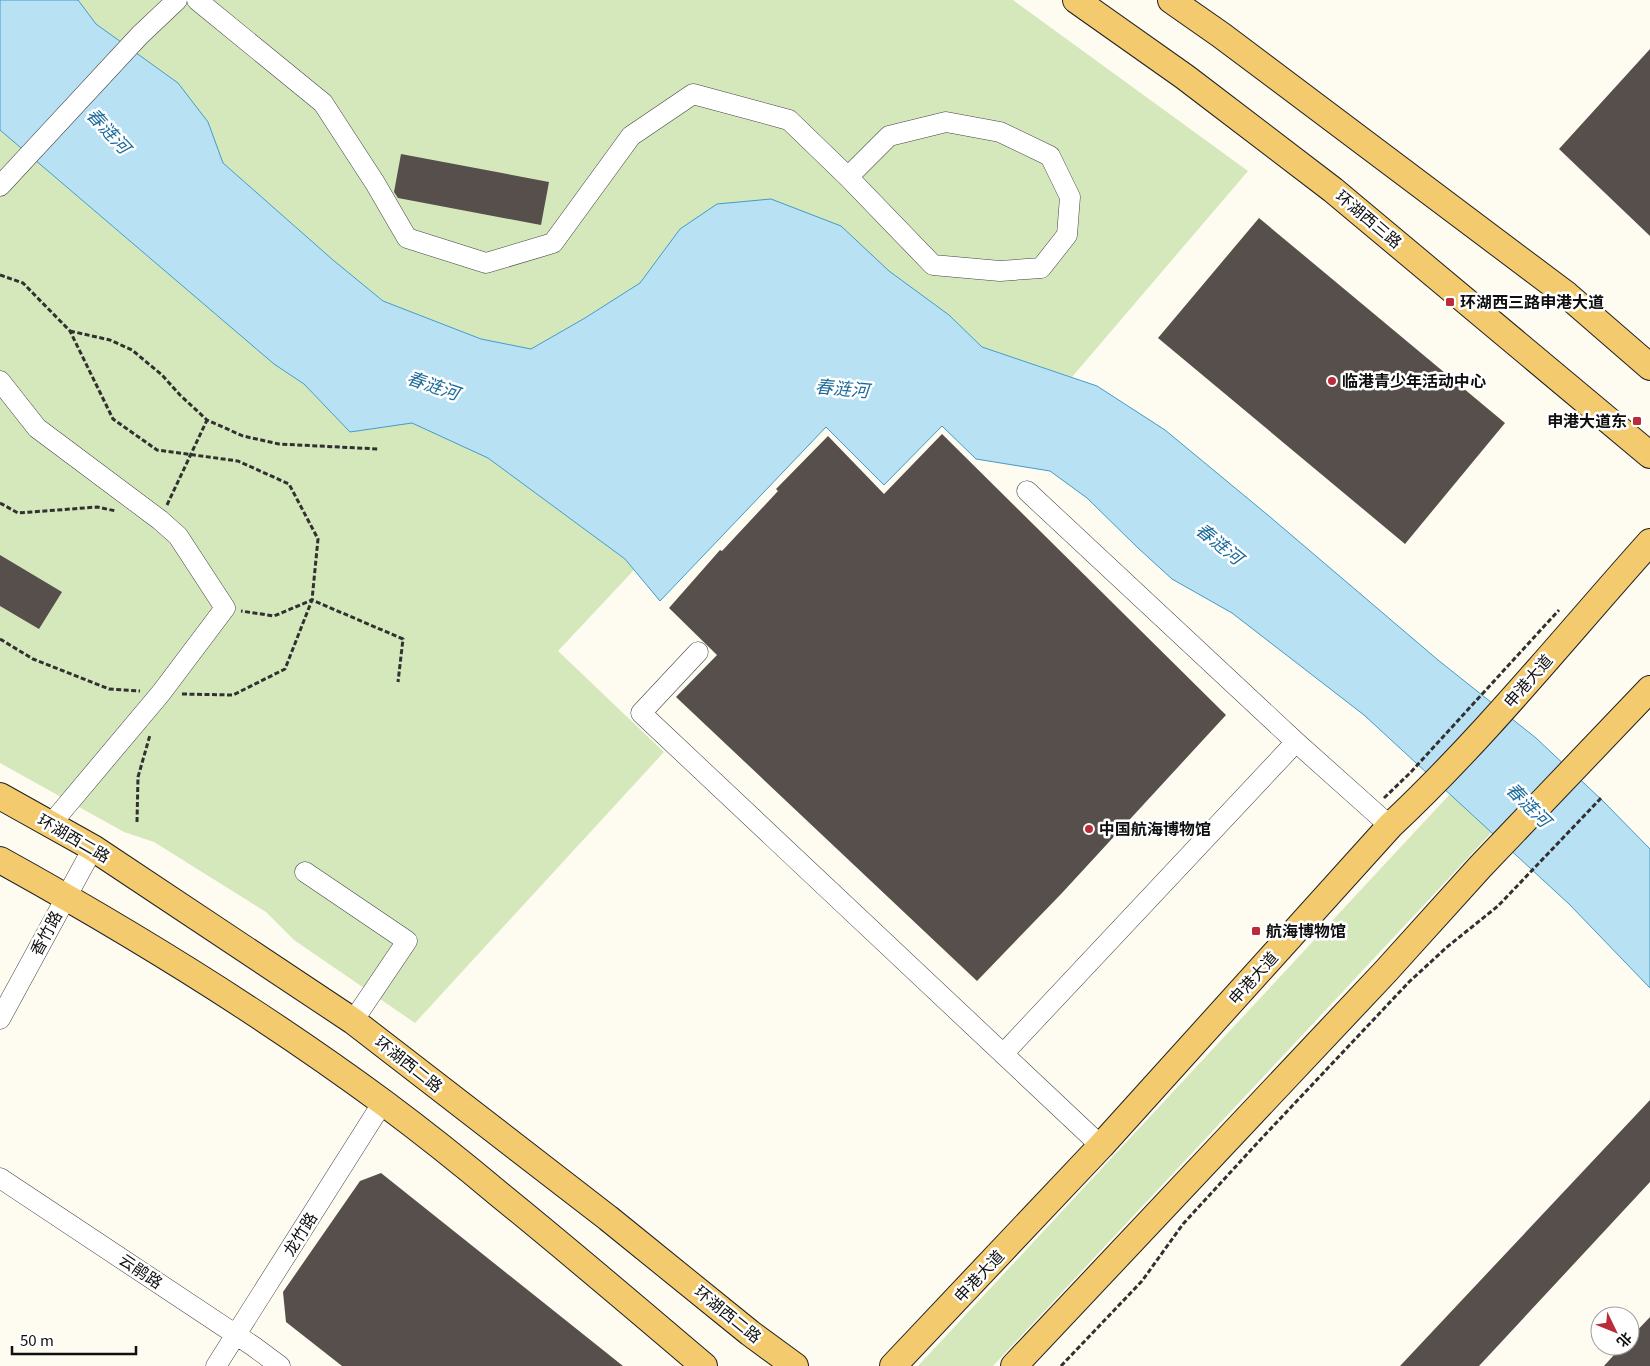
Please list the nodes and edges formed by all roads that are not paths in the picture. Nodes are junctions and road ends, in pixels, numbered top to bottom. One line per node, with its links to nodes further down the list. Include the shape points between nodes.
1 (178, 0): 6 (street, via 140,35)
2 (197, 0): 5 (street, via 323,103 407,238 486,262 553,243 631,136 693,94 789,120)
3 (1076, 0): 9 (main road, 环湖西三路, via 1185,77 1333,190)
4 (1171, 0): 7 (main road, via 1567,295)
5 (848, 177): 5 (street, via 934,265 1000,271 1041,268 1067,235 1070,197 1050,156 1000,132 946,122 889,136)
6 (0, 186)
7 (1650, 367)
8 (0, 381): 16 (street, via 36,428 178,536 225,608 162,693)
9 (1650, 454)
10 (1027, 491): 14 (street)
11 (1650, 542): 17 (main road, 申港大道, via 1509,704)
12 (698, 652): 24 (street, via 641,713)
13 (1650, 688): 34 (main road)
14 (1296, 742): 17 (street); 24 (street)
15 (0, 796): 16 (main road, 环湖西二路)
16 (51, 824): 18 (main road, 环湖西二路)
17 (1390, 826): 26 (main road, 申港大道)
18 (93, 848): 21 (street, 香竹路); 23 (main road, 环湖西二路)
19 (0, 860): 21 (main road)
20 (305, 872): 23 (street, via 406,941)
21 (66, 897): 22 (street, 香竹路); 25 (main road, via 215,987)
22 (0, 1019)
23 (353, 1021): 32 (main road, 环湖西二路)
24 (1003, 1054): 26 (street)
25 (383, 1102): 28 (street, 龙竹路); 31 (main road, via 539,1226)
26 (1101, 1146): 33 (main road, 申港大道)
27 (0, 1178): 28 (street, 云鹃路)
28 (236, 1335): 29 (street, 龙竹路); 30 (street, 云鹃路)
29 (216, 1366)
30 (280, 1366)
31 (704, 1366)
32 (795, 1366)
33 (893, 1366)
34 (1014, 1366)

